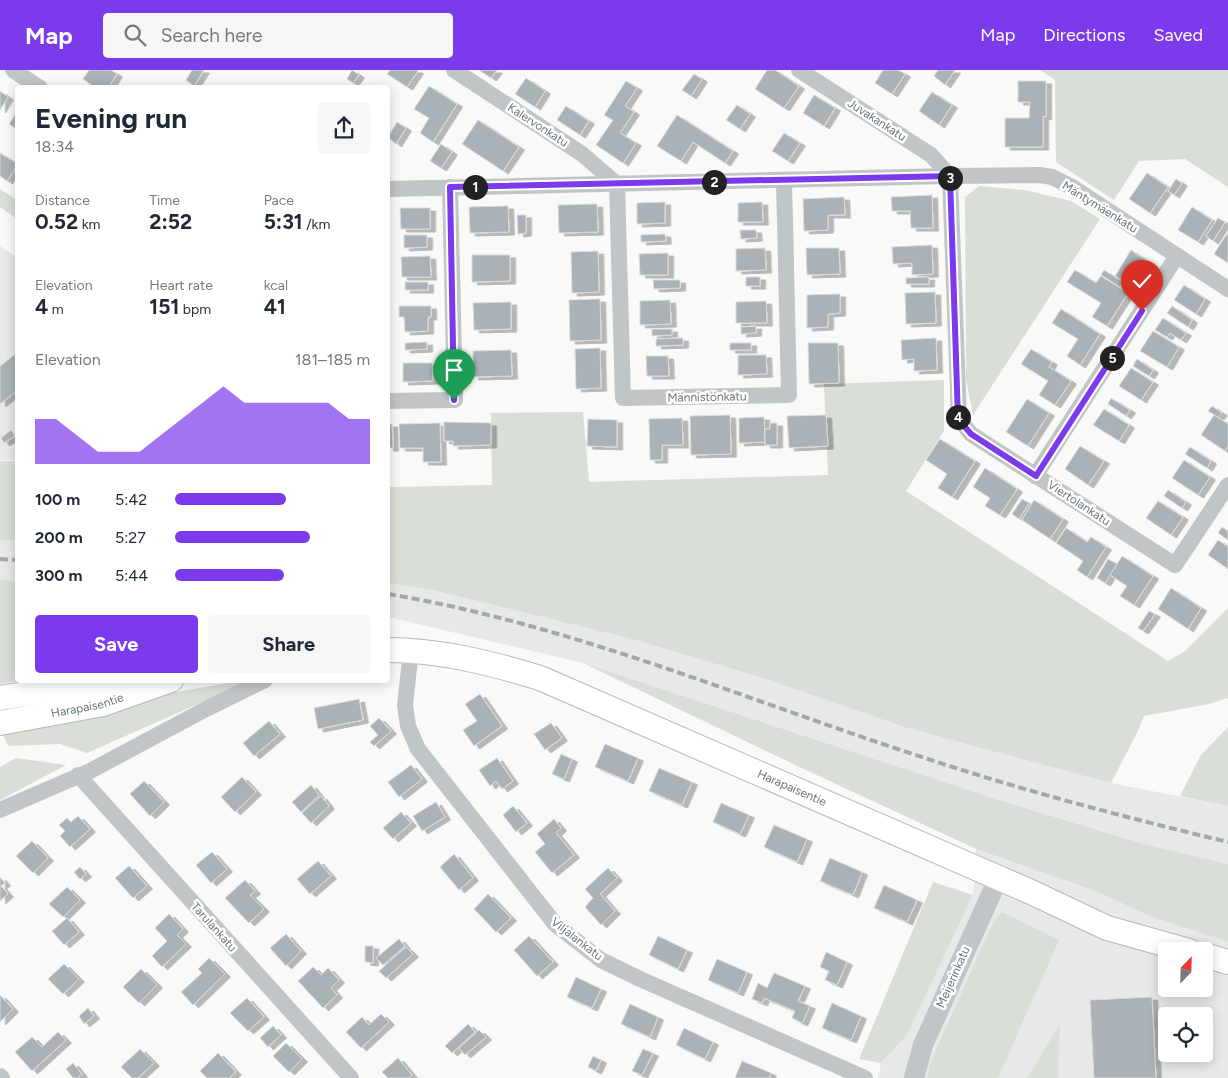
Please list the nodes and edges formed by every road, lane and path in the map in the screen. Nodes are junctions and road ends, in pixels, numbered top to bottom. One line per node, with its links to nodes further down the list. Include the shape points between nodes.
1 (13, 70): 4 (street)
2 (454, 70): 7 (street, Kalervonkatu, via 582,154)
3 (800, 70): 5 (street, Juvakankatu, via 931,156)
4 (36, 85)
5 (950, 176): 6 (street, Mäntymäenkatu); 10 (street, Mäntymäenkatu, via 1040,175 1052,178 1072,187); 13 (street, Viertolankatu, via 958,419 971,434)
6 (784, 180): 7 (street, Mäntymäenkatu); 7 (street, Männistönkatu, via 789,395 623,398)
7 (617, 184): 8 (street, Mäntymäenkatu)
8 (450, 187): 9 (street, Mäntymäenkatu); 12 (street, via 454,400)
9 (390, 189)
10 (1177, 256): 11 (street, Mäntymäenkatu); 13 (street)
11 (1228, 289)
12 (390, 401)
13 (1036, 476): 14 (street, Viertolankatu, via 1175,565)
14 (1228, 485)
15 (390, 650): 16 (main road, Harapaisentie)
16 (411, 650): 24 (main road, Harapaisentie, via 502,666 561,685); 29 (street, Viljalankatu, via 405,705 408,726 418,749 554,924 601,960)
17 (97, 683): 20 (main road, Harapaisentie)
18 (163, 683): 21 (main road, Harapaisentie, via 103,704)
19 (259, 683): 22 (street)
20 (0, 698)
21 (0, 723)
22 (78, 776): 23 (street); 28 (street, Tarulankatu)
23 (0, 810)
24 (998, 879): 25 (main road, Harapaisentie, via 1107,928); 30 (street, Meijerinkatu, via 923,1045)
25 (1158, 942)
26 (1213, 958): 27 (main road)
27 (1228, 962)
28 (351, 1078)
29 (865, 1078)
30 (914, 1078)

